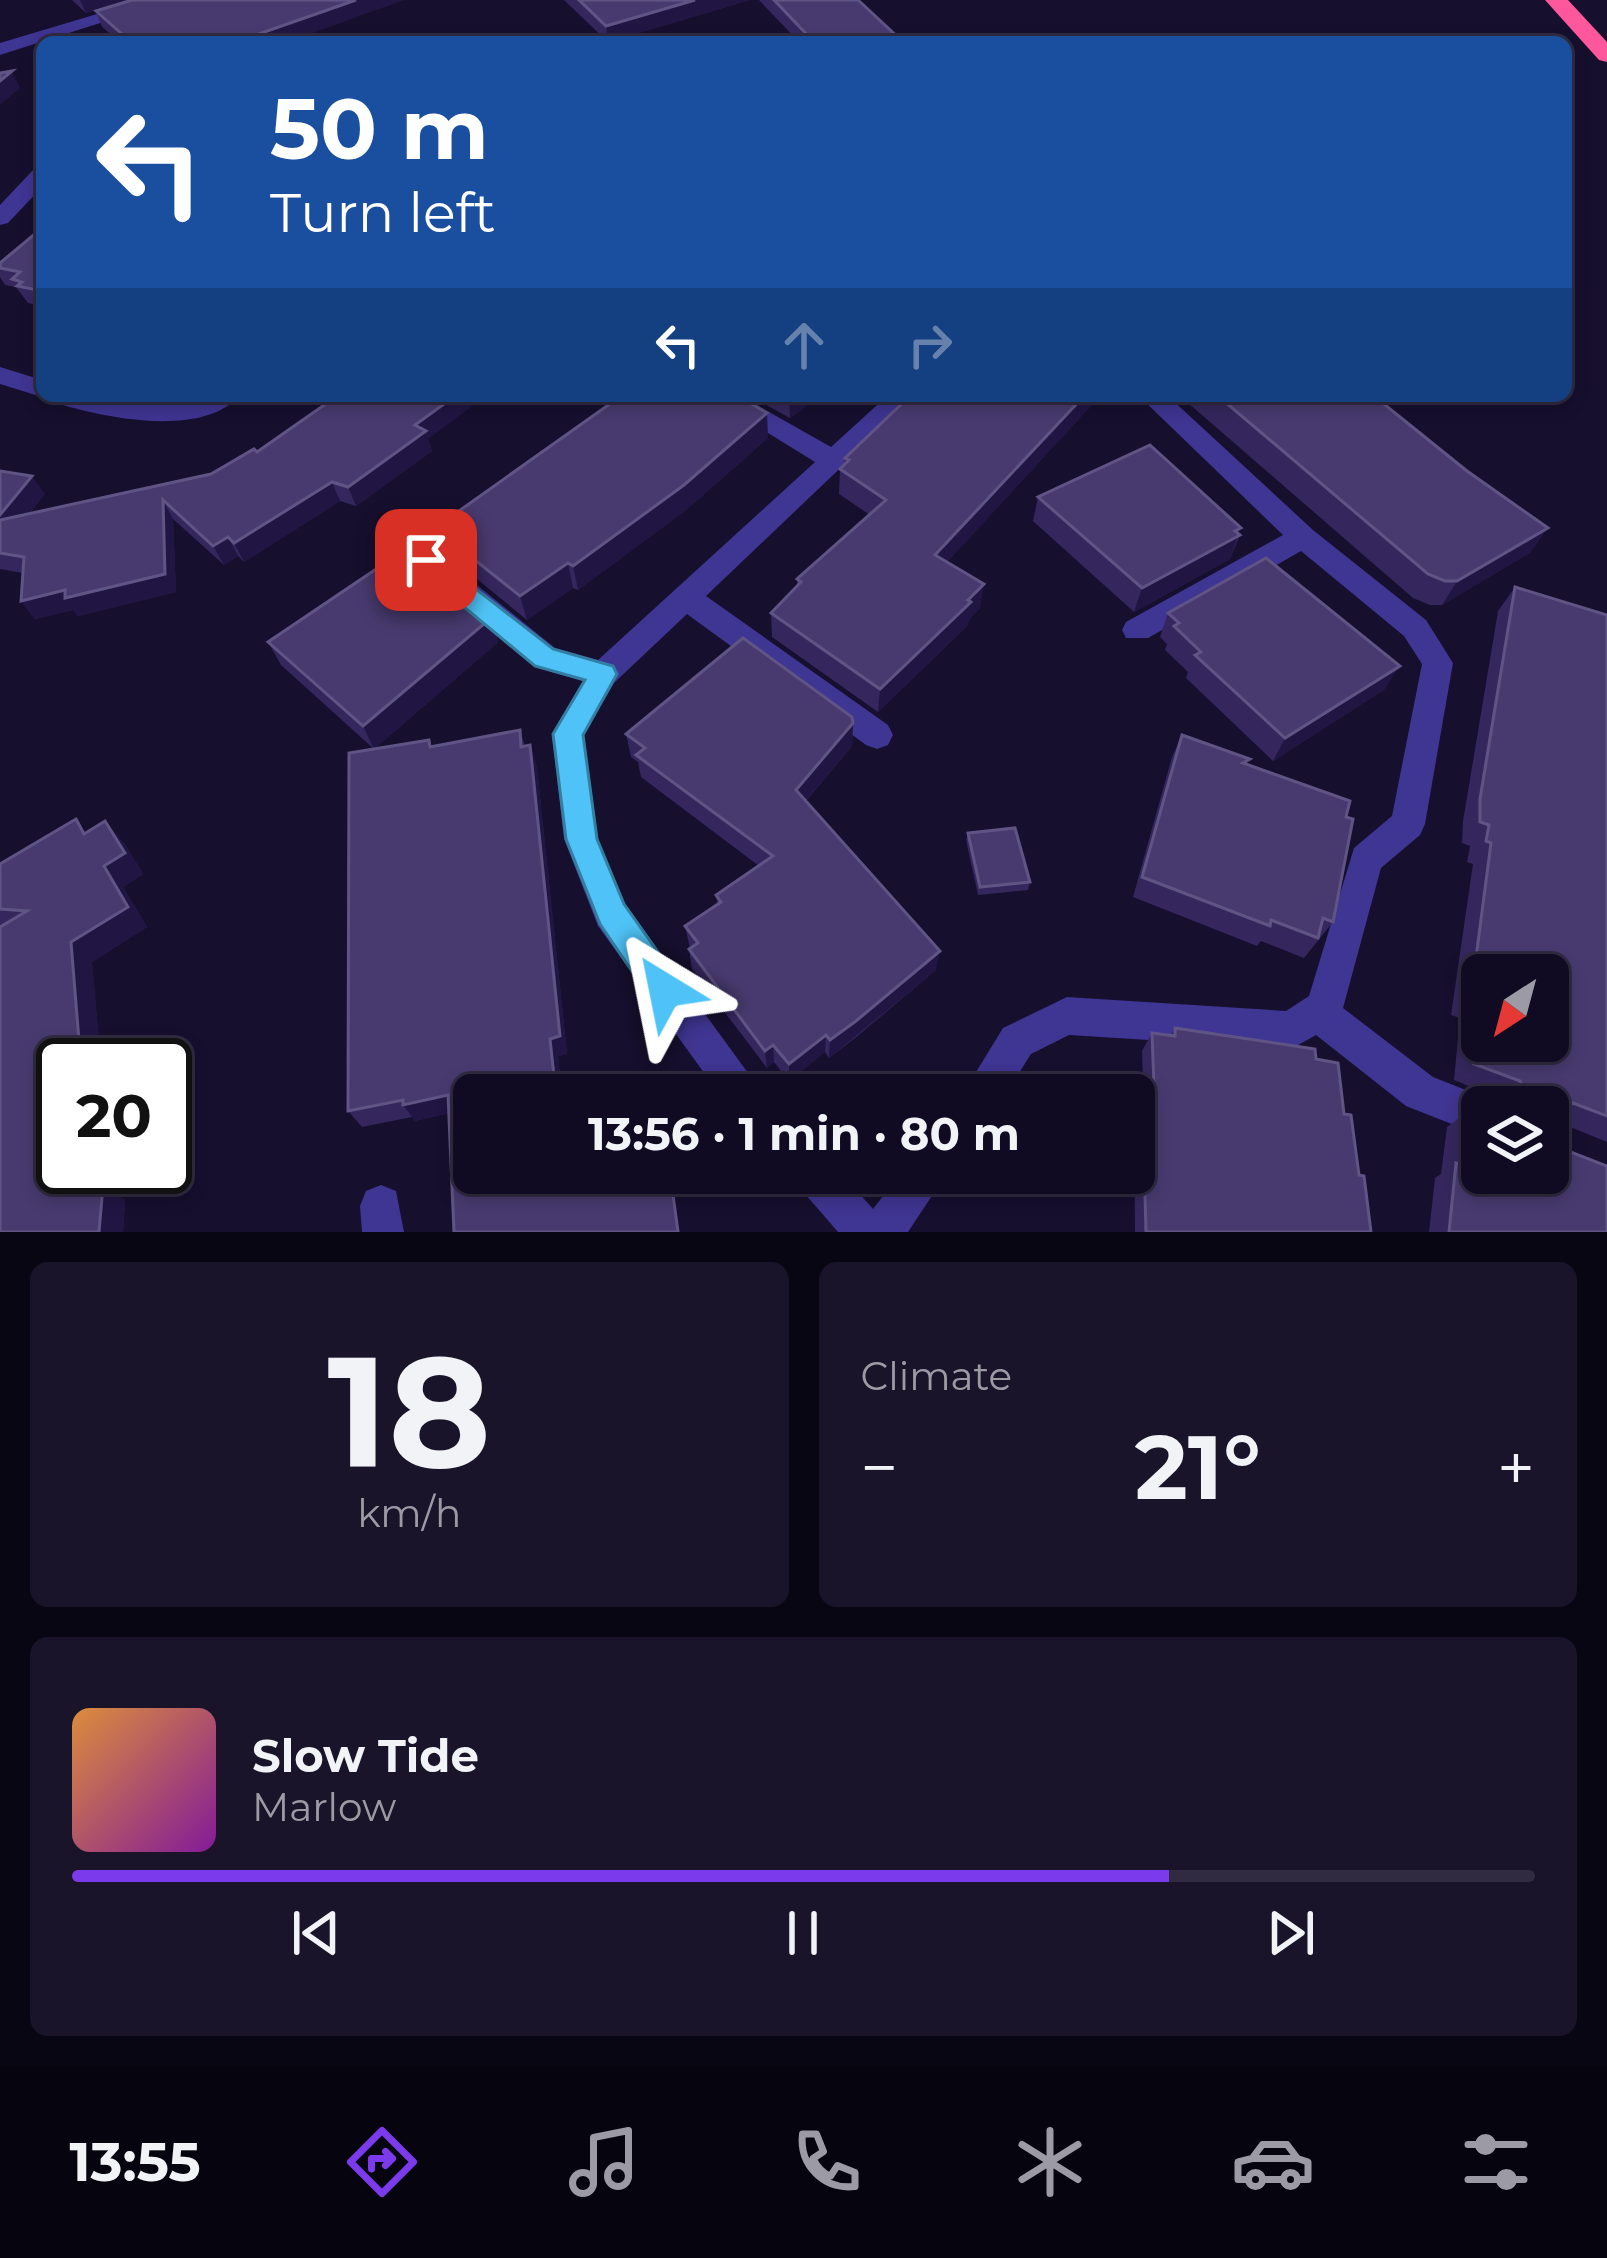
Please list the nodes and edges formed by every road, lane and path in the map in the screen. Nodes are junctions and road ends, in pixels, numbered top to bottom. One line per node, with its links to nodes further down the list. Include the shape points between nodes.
1 (163, 0): 3 (street)
2 (1556, 0): 6 (highway)
3 (59, 36)
4 (36, 42): 5 (street)
5 (0, 49)
6 (1607, 55)
7 (36, 180): 8 (street)
8 (0, 218)
9 (0, 375): 10 (street)
10 (36, 387)
11 (80, 402): 12 (street, via 164,415)
12 (206, 402)
13 (732, 402): 16 (street)
14 (897, 402): 16 (street)
15 (1159, 402): 17 (street)
16 (835, 461): 19 (street)
17 (1304, 536): 20 (street); 23 (street, via 1415,628 1438,663 1408,824 1366,859)
18 (426, 560): 21 (street, via 545,658)
19 (686, 598): 21 (street); 22 (street)
20 (1137, 630)
21 (603, 674): 24 (street, via 568,734 581,839 611,914)
22 (878, 734)
23 (1318, 1012): 25 (street, via 1291,1030 1067,1016 1017,1041); 26 (street, via 1420,1092)
24 (729, 1074)
25 (996, 1074)
26 (1461, 1108)
27 (832, 1194): 29 (street)
28 (911, 1194): 30 (street)
29 (866, 1232)
30 (882, 1232)

